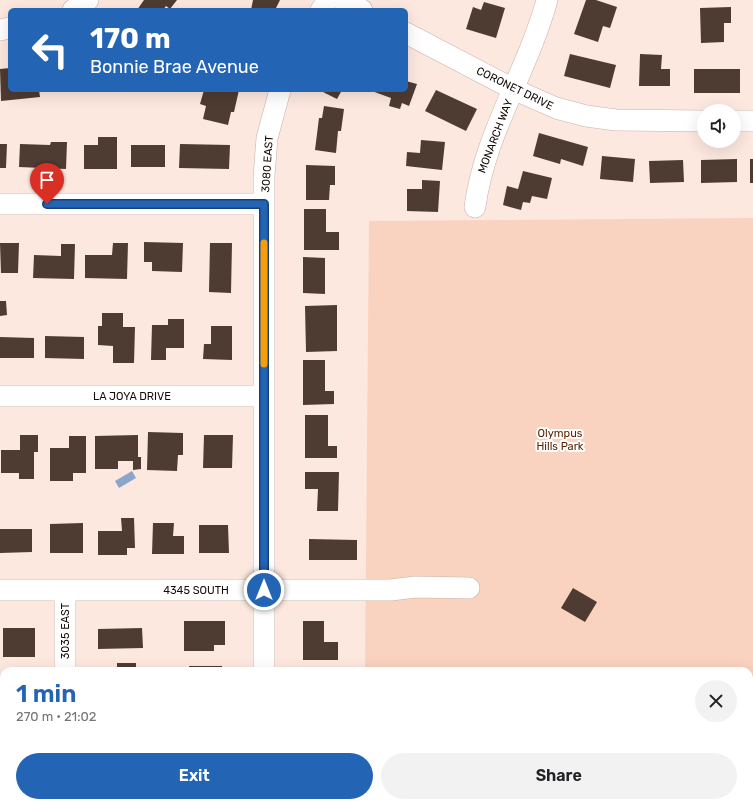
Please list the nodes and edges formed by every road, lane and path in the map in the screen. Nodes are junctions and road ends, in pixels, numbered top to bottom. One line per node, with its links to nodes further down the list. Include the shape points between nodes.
1 (88, 0): 4 (street)
2 (343, 0): 5 (street)
3 (547, 0): 7 (street, MONARCH WAY)
4 (76, 8)
5 (358, 8)
6 (408, 34): 7 (street, CORONET DRIVE)
7 (513, 89): 9 (street, CORONET DRIVE, via 556,108 586,116 616,120); 14 (street, MONARCH WAY, via 483,165)
8 (279, 92): 13 (street, 3080 EAST, via 267,138)
9 (697, 121)
10 (741, 121): 11 (street)
11 (753, 121)
12 (0, 204): 13 (street)
13 (264, 204): 16 (street, 3080 EAST)
14 (475, 207)
15 (0, 396): 16 (street, LA JOYA DRIVE)
16 (264, 396): 20 (street, 3080 EAST)
17 (469, 588): 20 (street, 4345 SOUTH)
18 (0, 590): 19 (street, 4345 SOUTH)
19 (66, 590): 20 (street, 4345 SOUTH); 21 (street, 3035 EAST)
20 (264, 590): 22 (street, 3080 EAST)
21 (66, 667)
22 (264, 667)

